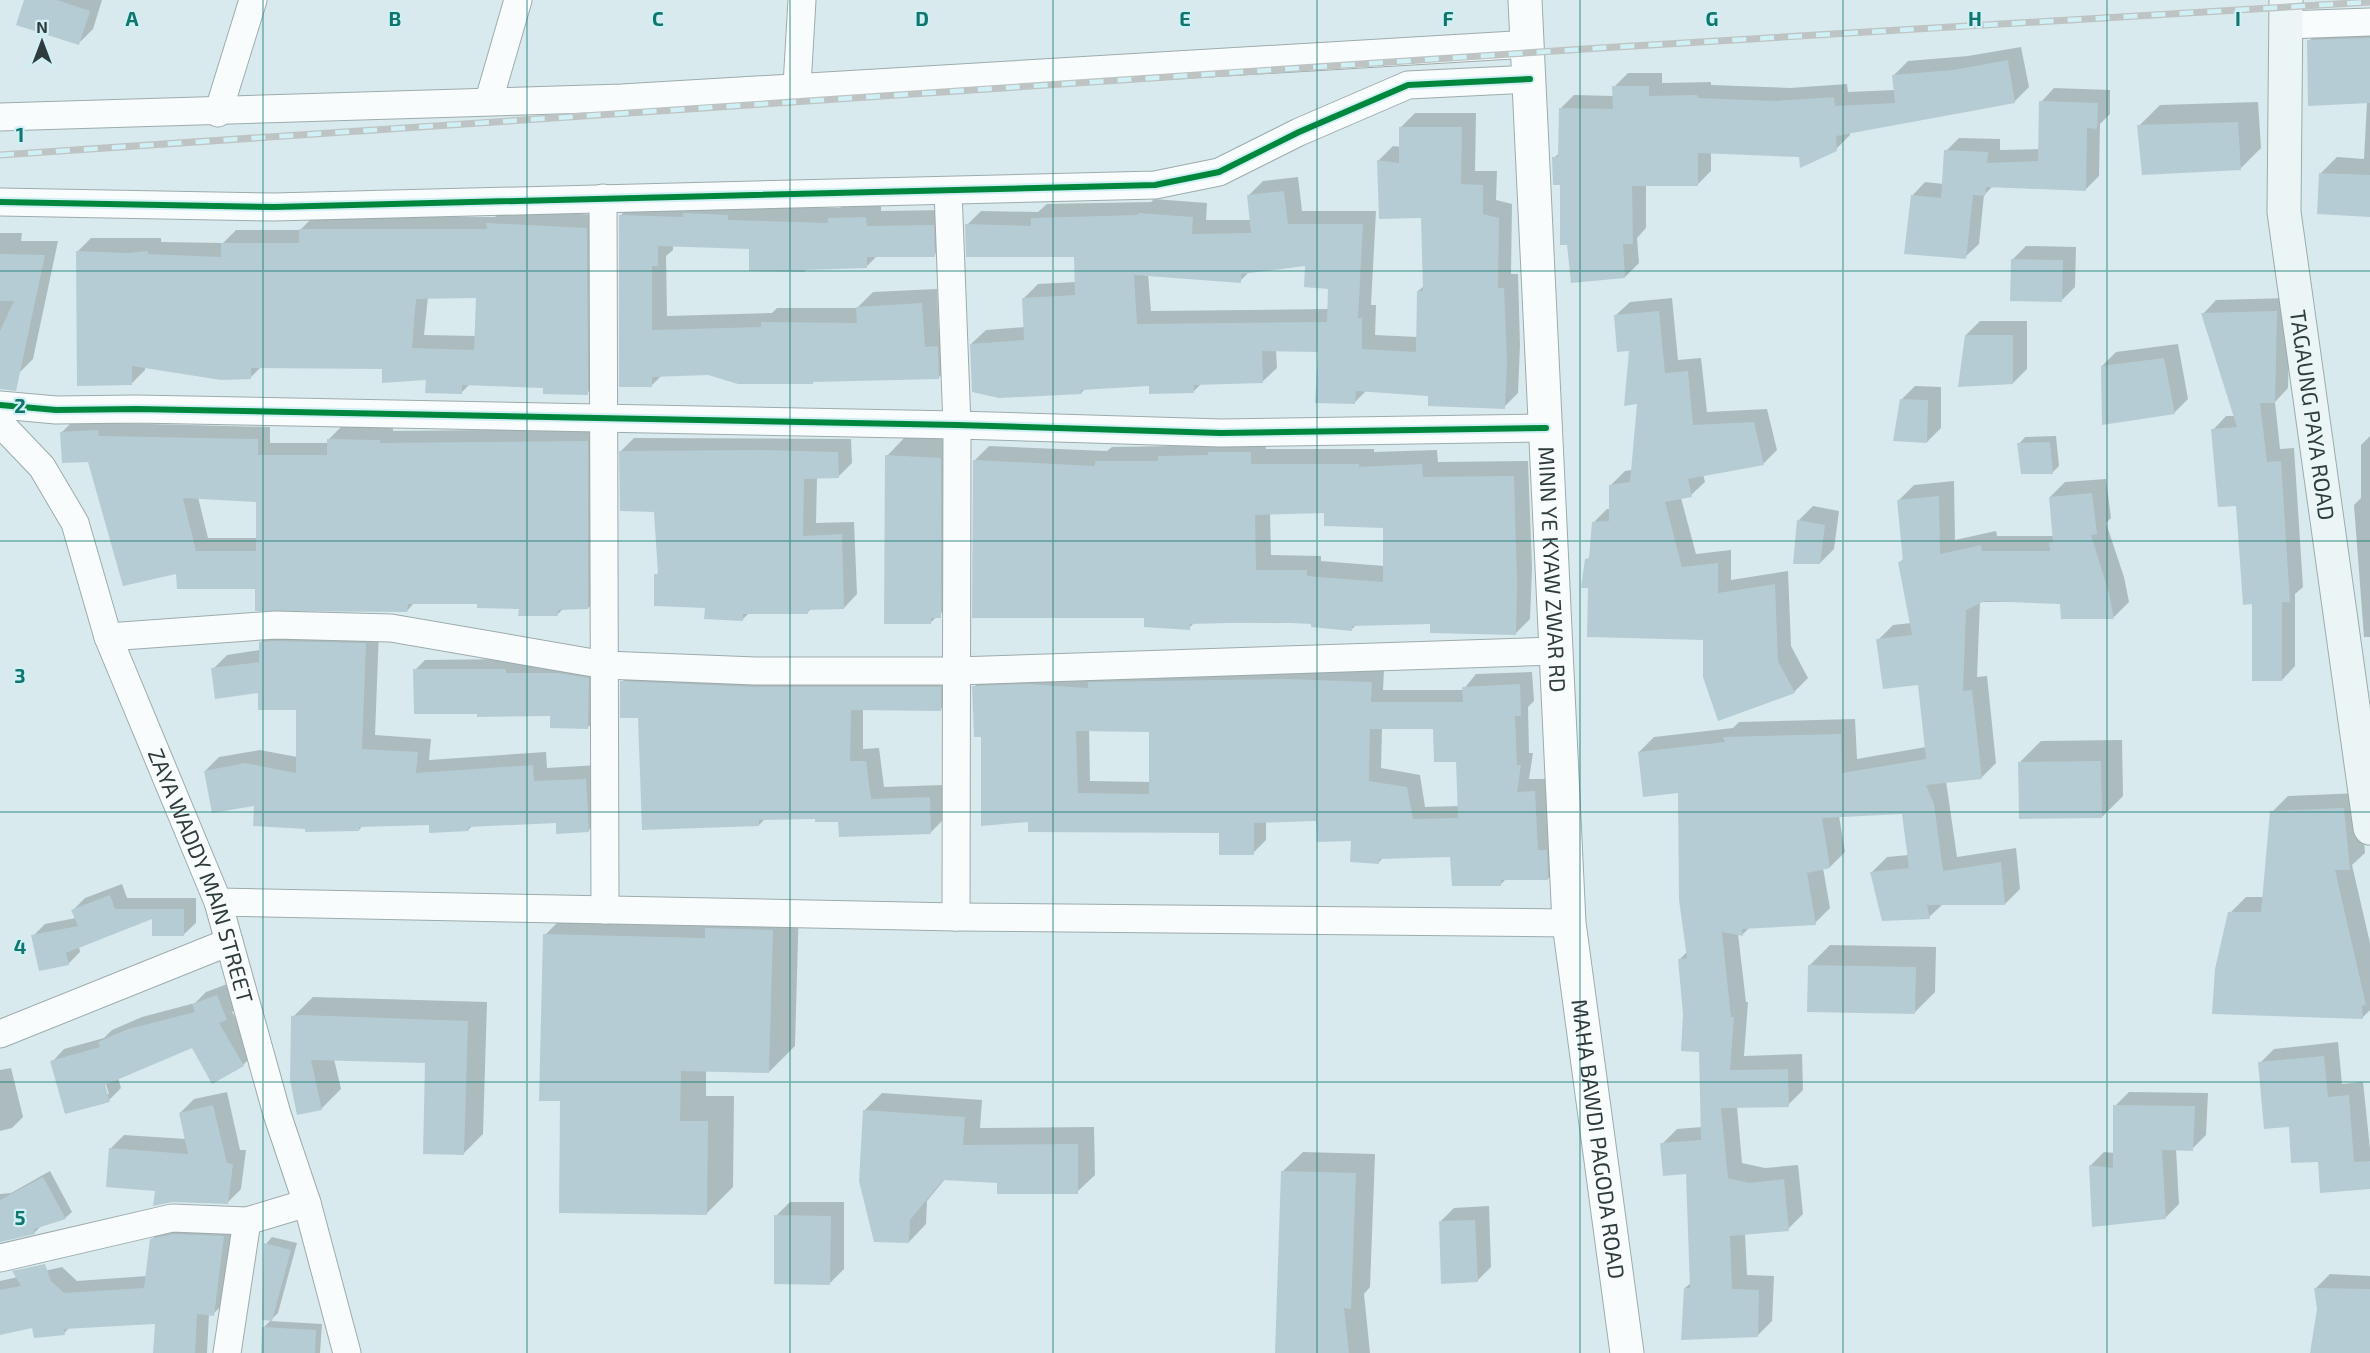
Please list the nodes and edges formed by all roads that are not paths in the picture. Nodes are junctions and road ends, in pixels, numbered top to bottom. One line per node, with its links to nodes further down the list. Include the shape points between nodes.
1 (253, 0): 11 (street)
2 (518, 0): 10 (street)
3 (802, 0): 9 (street)
4 (1525, 0): 7 (street, MINN YE KYAW ZWAR RD)
5 (2286, 13): 6 (street); 25 (main road, TAGAUNG PAYA ROAD, via 2284,212)
6 (2370, 22)
7 (1529, 44): 8 (street, MINN YE KYAW ZWAR RD); 9 (street)
8 (1530, 79): 13 (street, via 1408,85 1219,172 1155,185); 20 (street, MINN YE KYAW ZWAR RD)
9 (798, 86): 10 (street, via 622,98)
10 (489, 100): 11 (street)
11 (218, 112): 12 (street)
12 (0, 117)
13 (948, 191): 14 (street); 19 (street)
14 (603, 198): 15 (street, via 274,207); 17 (street)
15 (0, 202)
16 (0, 405): 17 (street, via 56,411)
17 (605, 418): 19 (street); 23 (street)
18 (0, 423): 21 (street, ZAYA WADDY MAIN STREET, via 42,468 75,523)
19 (957, 425): 20 (street, via 1221,434); 24 (street)
20 (1546, 428): 22 (street, MINN YE KYAW ZWAR RD)
21 (108, 637): 23 (street, via 275,625 391,628); 26 (street, ZAYA WADDY MAIN STREET)
22 (1557, 651): 24 (street); 29 (street, MINN YE KYAW ZWAR RD)
23 (605, 665): 24 (street, via 755,671); 27 (street)
24 (957, 671): 28 (street)
25 (2370, 828)
26 (218, 902): 27 (street); 30 (street, ZAYA WADDY MAIN STREET)
27 (605, 910): 28 (street)
28 (956, 916): 29 (street)
29 (1569, 923): 37 (street, MAHA BAWDI PAGODA ROAD)
30 (229, 942): 31 (street); 32 (street, ZAYA WADDY MAIN STREET, via 277,1114)
31 (0, 1034)
32 (308, 1203): 33 (street); 36 (street, ZAYA WADDY MAIN STREET)
33 (246, 1221): 34 (street, via 172,1218); 35 (street)
34 (0, 1258)
35 (227, 1353)
36 (347, 1353)
37 (1627, 1353)

